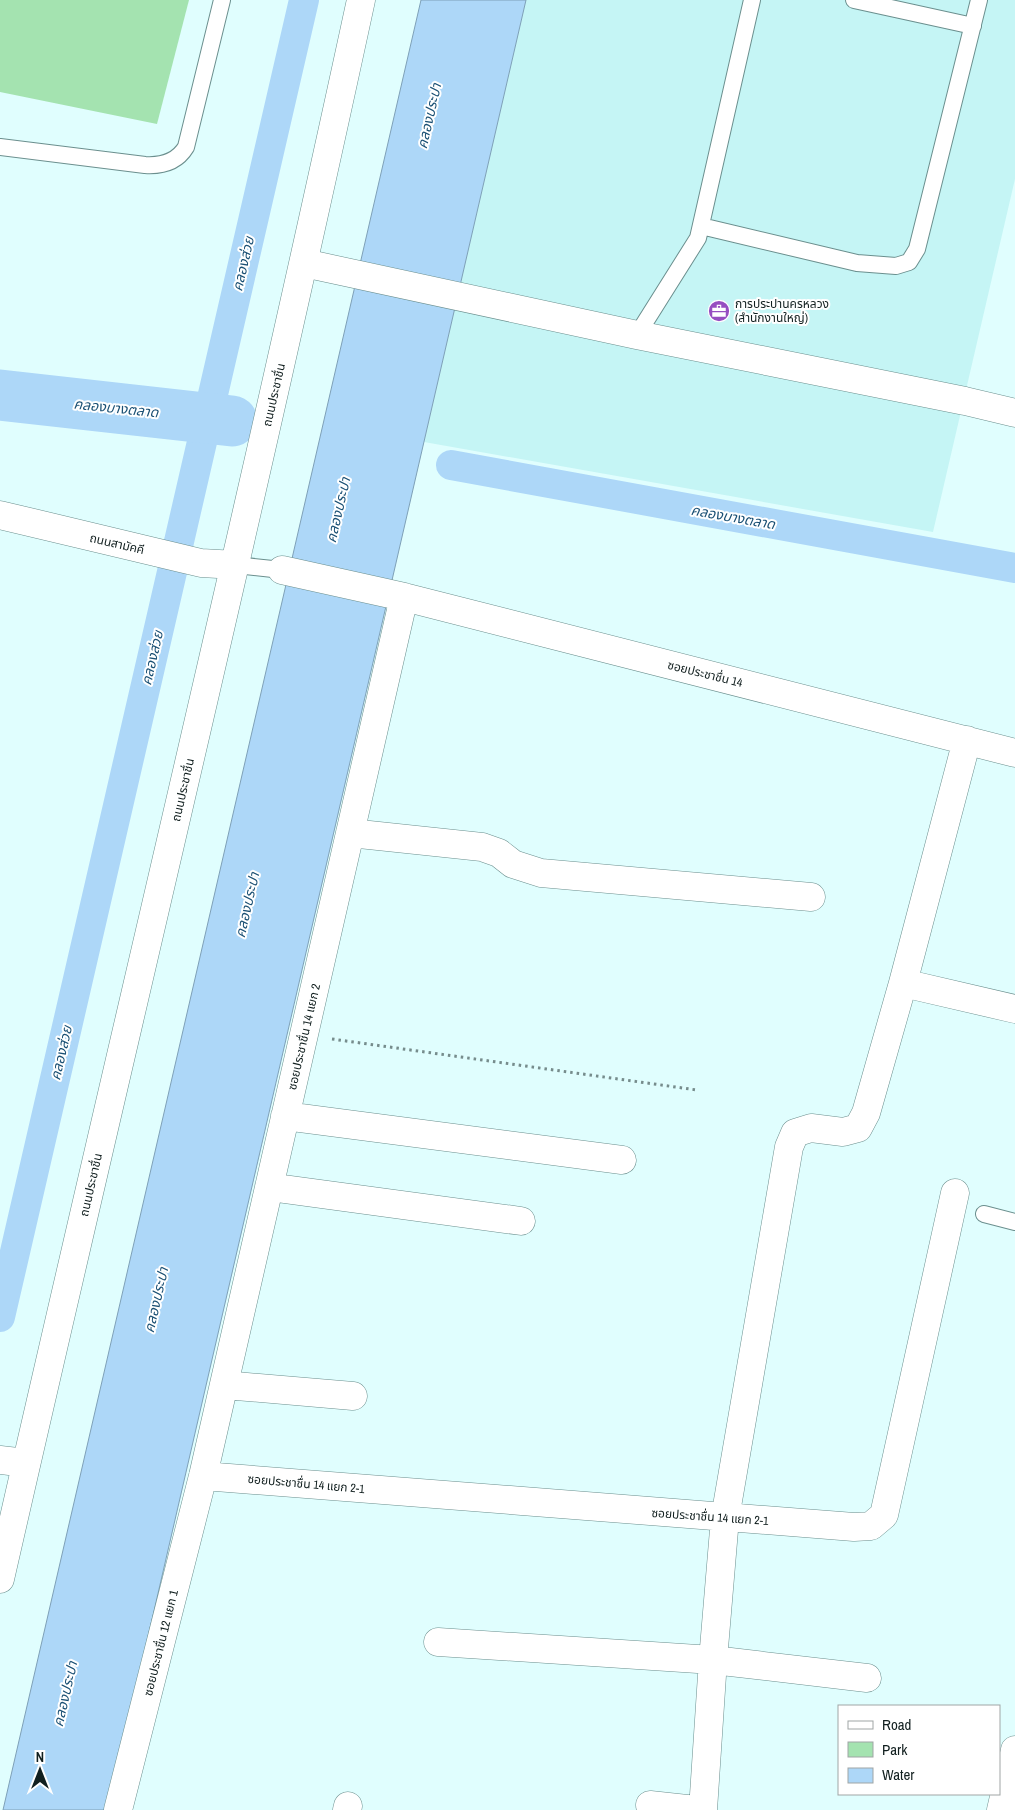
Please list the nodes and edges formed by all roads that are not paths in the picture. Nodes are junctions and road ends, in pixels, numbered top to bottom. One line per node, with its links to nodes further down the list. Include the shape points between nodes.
1 (222, 0): 7 (lane, via 186,147 173,160 163,165 145,165)
2 (361, 0): 9 (street, ถนนประชาชื่น)
3 (752, 0): 8 (lane)
4 (854, 0): 6 (lane)
5 (979, 0): 6 (lane)
6 (973, 26): 8 (lane, via 917,249 909,262 896,266 857,262)
7 (0, 146)
8 (701, 226): 10 (lane, via 698,238)
9 (304, 263): 10 (street); 13 (street, ถนนประชาชื่น)
10 (638, 335): 11 (street)
11 (1015, 413)
12 (0, 515): 13 (street, ถนนสามัคคี, via 201,563)
13 (236, 565): 14 (lane); 31 (street, ถนนประชาชื่น)
14 (282, 570): 15 (street, ซอยประชาชื่น 14)
15 (399, 596): 16 (street, ซอยประชาชื่น 14); 18 (street, ซอยประชาชื่น 14 แยก 2)
16 (967, 740): 17 (street, ซอยประชาชื่น 14); 20 (street)
17 (1015, 753)
18 (350, 833): 19 (street, via 482,847 499,853 513,864 541,873); 22 (street, ซอยประชาชื่น 14 แยก 2)
19 (811, 898)
20 (904, 983): 21 (street); 33 (street, via 866,1114 858,1128 843,1132 811,1128 795,1133 789,1147)
21 (1015, 1009)
22 (286, 1116): 23 (street); 24 (street, ซอยประชาชื่น 14 แยก 2)
23 (622, 1160)
24 (270, 1187): 27 (street); 29 (street, ซอยประชาชื่น 14 แยก 2)
25 (955, 1193): 33 (street, ซอยประชาชื่น 14 แยก 2-1, via 884,1515 871,1526 854,1527)
26 (984, 1214): 28 (lane)
27 (521, 1221)
28 (1015, 1222)
29 (224, 1385): 30 (street); 32 (street, ซอยประชาชื่น 14 แยก 2)
30 (353, 1396)
31 (13, 1461): 34 (street, ถนนประชาชื่น)
32 (203, 1476): 33 (street, ซอยประชาชื่น 14 แยก 2-1); 40 (street, ซอยประชาชื่น 12 แยก 1)
33 (725, 1518): 36 (street)
34 (0, 1579)
35 (438, 1642): 36 (street)
36 (713, 1660): 37 (street); 42 (street)
37 (867, 1678)
38 (1015, 1750): 43 (street)
39 (650, 1805): 41 (street)
40 (118, 1810)
41 (696, 1810)
42 (702, 1810)
43 (1001, 1810)

